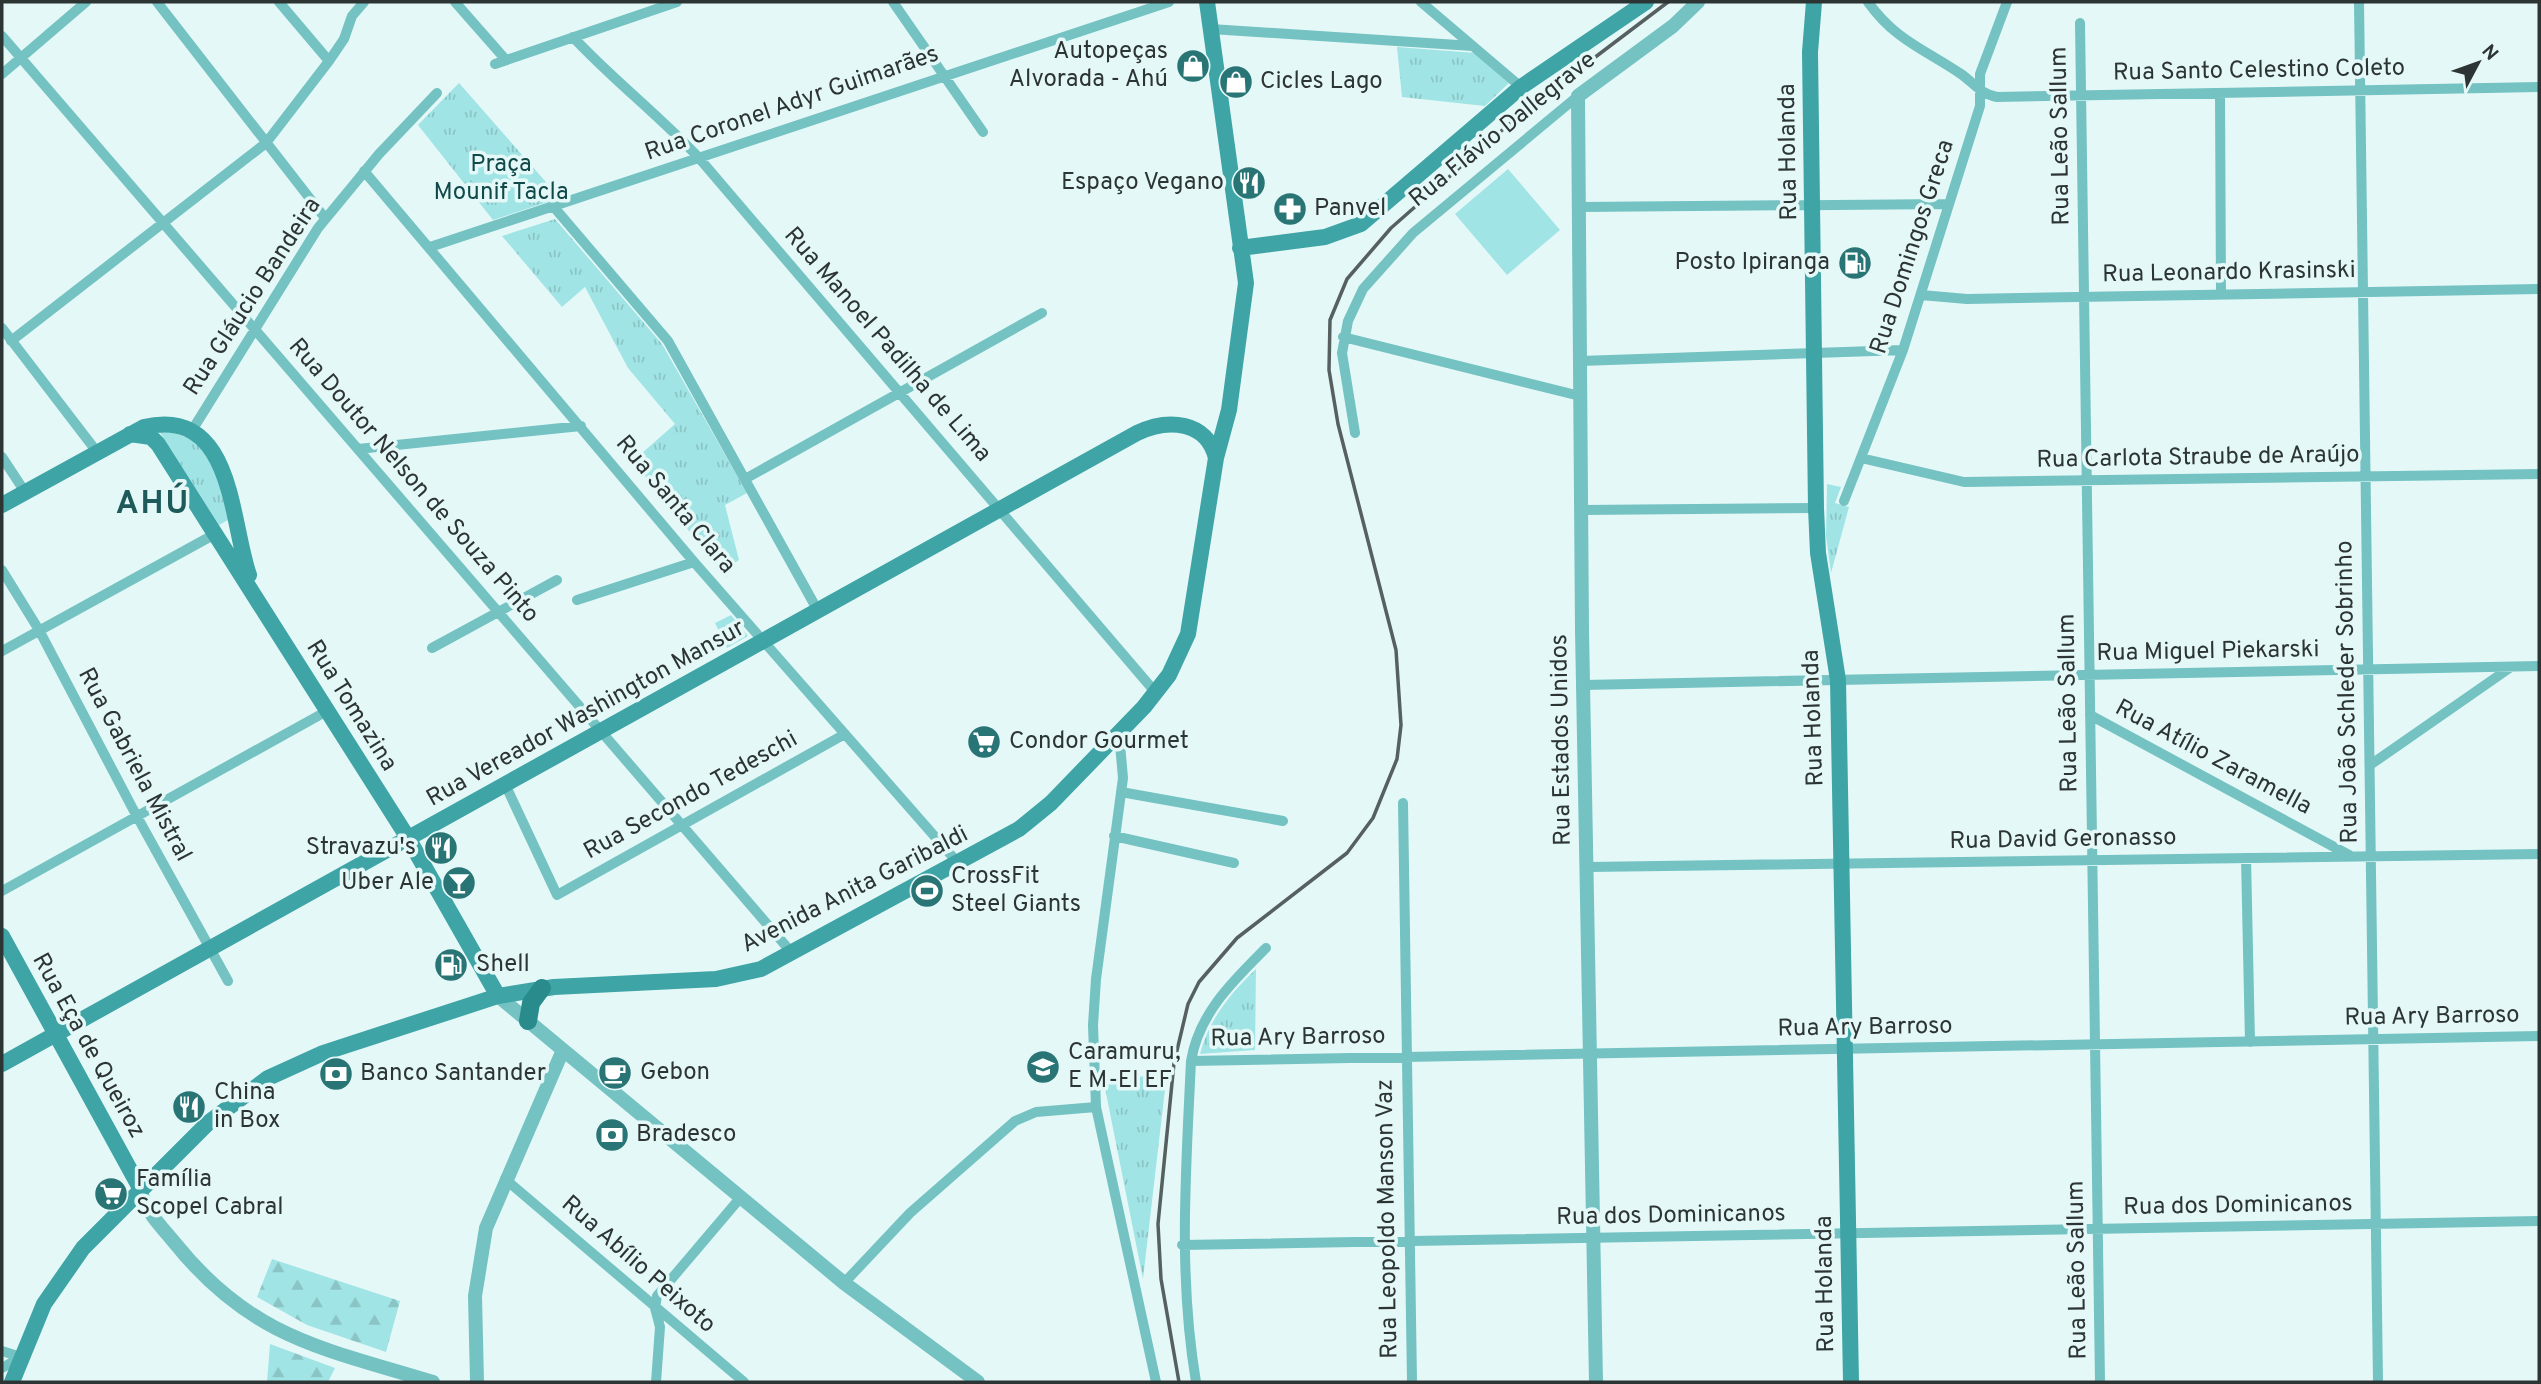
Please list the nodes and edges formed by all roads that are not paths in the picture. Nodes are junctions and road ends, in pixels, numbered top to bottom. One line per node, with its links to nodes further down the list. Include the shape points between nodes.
1 (86, 2): 26 (street)
2 (157, 2): 41 (street)
3 (279, 2): 28 (street)
4 (363, 2): 28 (street)
5 (455, 2): 27 (street)
6 (677, 2): 23 (street)
7 (893, 2): 31 (street)
8 (1169, 2): 31 (street, Rua Coronel Adyr Guimarães)
9 (1208, 2): 21 (main road, Avenida Anita Garibaldi)
10 (1421, 2): 24 (street)
11 (1630, 2): 20 (main road, Rua Flávio Dallegrave)
12 (1646, 2): 20 (main road, Rua Flávio Dallegrave)
13 (1698, 2): 38 (street, Rua Flávio Dallegrave)
14 (1804, 2): 25 (main road, Rua Holanda)
15 (1814, 2): 25 (main road, Rua Holanda)
16 (1868, 2): 35 (street, via 1896,35 1960,74)
17 (2007, 2): 35 (street, Rua Domingos Greca, via 1980,74)
18 (2359, 2): 34 (street, Rua João Schleder Sobrinho)
19 (2080, 23): 39 (street, Rua Leão Sallum)
20 (1608, 25): 32 (main road, Rua Flávio Dallegrave)
21 (1211, 29): 24 (street); 51 (main road, Avenida Anita Garibaldi)
22 (2, 36): 26 (street, Rua Doutor Nelson de Souza Pinto)
23 (573, 37): 27 (street); 42 (street, Rua Manoel Padilha de Lima)
24 (1474, 46): 32 (street)
25 (1810, 52): 45 (main road, Rua Holanda)
26 (21, 58): 30 (street); 49 (street, Rua Doutor Nelson de Souza Pinto)
27 (506, 60): 29 (street)
28 (329, 61): 41 (street)
29 (495, 64)
30 (2, 74)
31 (945, 75): 40 (street); 42 (street, Rua Coronel Adyr Guimarães)
32 (1521, 87): 51 (main road, Rua Flávio Dallegrave, via 1361,224 1325,237)
33 (2539, 87): 34 (street, Rua Santo Celestino Coleto)
34 (2360, 91): 37 (street, Rua Santo Celestino Coleto); 53 (street, Rua João Schleder Sobrinho)
35 (1980, 92): 39 (street, Rua Santo Celestino Coleto, via 1997,97); 44 (street, Rua Domingos Greca, via 1980,106)
36 (437, 93): 43 (street, Rua Gláucio Bandeira)
37 (2220, 93): 39 (street, Rua Santo Celestino Coleto); 55 (street)
38 (1578, 96): 47 (street, Rua Estados Unidos); 60 (street, Rua Flávio Dallegrave, via 1394,251 1358,298)
39 (2081, 96): 56 (street, Rua Leão Sallum)
40 (983, 132)
41 (266, 143): 48 (street); 49 (street)
42 (699, 158): 46 (street, Rua Coronel Adyr Guimarães); 65 (street, Rua Manoel Padilha de Lima)
43 (364, 171): 48 (street, Rua Gláucio Bandeira); 50 (street, Rua Santa Clara)
44 (1948, 204): 45 (street); 54 (street, Rua Domingos Greca)
45 (1812, 205): 47 (street); 63 (main road, Rua Holanda)
46 (553, 206): 50 (street, Rua Coronel Adyr Guimarães); 79 (street, via 668,341)
47 (1579, 207): 64 (street, Rua Estados Unidos)
48 (325, 218): 59 (street, Rua Gláucio Bandeira)
49 (163, 223): 59 (street, Rua Doutor Nelson de Souza Pinto); 61 (street)
50 (430, 247): 67 (street, Rua Santa Clara)
51 (1240, 248): 68 (main road, Avenida Anita Garibaldi, via 1217,414 1212,423); 75 (main road, Avenida Anita Garibaldi, via 1246,282 1228,410)
52 (2539, 289): 53 (street, Rua Leonardo Krasinski)
53 (2363, 292): 55 (street, Rua Leonardo Krasinski); 78 (street, Rua João Schleder Sobrinho)
54 (1921, 295): 56 (street, Rua Leonardo Krasinski); 62 (street, Rua Domingos Greca)
55 (2221, 295): 56 (street, Rua Leonardo Krasinski)
56 (2084, 297): 80 (street, Rua Leão Sallum)
57 (1042, 313): 65 (street)
58 (2, 328): 61 (street)
59 (255, 330): 69 (street, Rua Gláucio Bandeira); 72 (street, Rua Doutor Nelson de Souza Pinto)
60 (1343, 337): 66 (street); 70 (street, Rua Flávio Dallegrave, via 1343,373)
61 (12, 341): 73 (street)
62 (1903, 351): 63 (street); 76 (street, Rua Domingos Greca)
63 (1814, 353): 64 (street); 84 (main road, Rua Holanda)
64 (1580, 360): 66 (street, Rua Estados Unidos)
65 (899, 393): 79 (street); 85 (street, Rua Manoel Padilha de Lima)
66 (1580, 396): 86 (street, Rua Estados Unidos)
67 (581, 426): 72 (street); 89 (street, Rua Santa Clara)
68 (1197, 429): 75 (main road, via 1210,441); 85 (main road, Rua Vereador Washington Mansur, via 1169,424 1149,428)
69 (191, 432): 71 (main road, via 156,424); 87 (main road, Rua Tomazina, via 220,461)
70 (1354, 433)
71 (130, 434): 73 (main road); 88 (main road, Rua Tomazina, via 151,437 158,444)
72 (358, 449): 94 (street, Rua Doutor Nelson de Souza Pinto)
73 (97, 452): 81 (main road)
74 (2, 457): 81 (street)
75 (1216, 458): 106 (main road, Avenida Anita Garibaldi, via 1188,634 1176,664)
76 (1861, 458): 80 (street, Rua Carlota Straube de Araújo, via 1948,481); 82 (street, Rua Domingos Greca)
77 (2539, 474): 78 (street, Rua Carlota Straube de Araújo)
78 (2365, 477): 80 (street, Rua Carlota Straube de Araújo); 102 (street, Rua João Schleder Sobrinho)
79 (745, 479): 93 (street)
80 (2087, 480): 103 (street, Rua Leão Sallum)
81 (25, 492): 83 (main road)
82 (1844, 501)
83 (2, 505)
84 (1816, 508): 86 (street); 104 (main road, Rua Holanda, via 1818,552)
85 (1000, 510): 93 (main road, Rua Vereador Washington Mansur); 106 (street, Rua Manoel Padilha de Lima)
86 (1581, 510): 105 (street, Rua Estados Unidos)
87 (234, 518): 88 (main road); 95 (main road, Rua Tomazina, via 251,580)
88 (215, 534): 95 (main road, Rua Tomazina); 96 (street)
89 (694, 562): 92 (street); 97 (street, Rua Santa Clara)
90 (2, 570): 96 (street, Rua Gabriela Mistral)
91 (557, 580): 94 (street)
92 (577, 600)
93 (818, 611): 97 (main road, Rua Vereador Washington Mansur)
94 (498, 612): 98 (street); 109 (street, Rua Doutor Nelson de Souza Pinto)
95 (271, 622): 107 (main road, Rua Tomazina)
96 (39, 630): 99 (street); 116 (street, Rua Gabriela Mistral)
97 (763, 641): 109 (main road, Rua Vereador Washington Mansur); 111 (street, Rua Santa Clara)
98 (432, 648)
99 (2, 651)
100 (2539, 666): 101 (street, Rua Miguel Piekarski)
101 (2511, 667): 102 (street, Rua Miguel Piekarski); 112 (street)
102 (2368, 670): 103 (street, Rua Miguel Piekarski); 112 (street, Rua João Schleder Sobrinho)
103 (2090, 675): 104 (street, Rua Miguel Piekarski); 108 (street, Rua Leão Sallum)
104 (1838, 680): 105 (street, Rua Miguel Piekarski); 128 (main road, Rua Holanda)
105 (1583, 685): 129 (street, Rua Estados Unidos)
106 (1156, 693): 110 (main road, Avenida Anita Garibaldi)
107 (327, 711): 116 (street); 120 (main road, Rua Tomazina)
108 (2090, 715): 122 (street, Rua Atílio Zaramella); 125 (street, Rua Leão Sallum)
109 (601, 731): 113 (main road, Rua Vereador Washington Mansur); 118 (street, Rua Doutor Nelson de Souza Pinto)
110 (1119, 733): 114 (street, via 1124,768); 126 (main road, Avenida Anita Garibaldi, via 1041,812)
111 (845, 734): 118 (street, Rua Secondo Tedeschi); 126 (street, Rua Santa Clara)
112 (2370, 765): 123 (street, Rua João Schleder Sobrinho)
113 (505, 785): 118 (street, Rua Secondo Tedeschi, via 557,895); 120 (main road, Rua Vereador Washington Mansur)
114 (1121, 792): 117 (street); 119 (street)
115 (1403, 803): 147 (street, Rua Leopoldo Manson Vaz)
116 (137, 816): 130 (street); 132 (street, Rua Gabriela Mistral)
117 (1283, 821)
118 (682, 825): 134 (street, Rua Doutor Nelson de Souza Pinto)
119 (1114, 836): 127 (street); 150 (street, via 1096,979)
120 (408, 838): 132 (main road, Rua Vereador Washington Mansur); 137 (main road, Rua Tomazina)
121 (2539, 855): 123 (street, Rua David Geronasso)
122 (2352, 857): 123 (street, Rua David Geronasso); 124 (street, Rua David Geronasso)
123 (2371, 857): 141 (street, Rua João Schleder Sobrinho)
124 (2246, 858): 125 (street, Rua David Geronasso); 142 (street)
125 (2092, 860): 128 (street, Rua David Geronasso); 143 (street, Rua Leão Sallum)
126 (958, 863): 134 (main road, Avenida Anita Garibaldi)
127 (1234, 863)
128 (1841, 864): 129 (street, Rua David Geronasso); 144 (main road, Rua Holanda)
129 (1588, 867): 146 (street, Rua Estados Unidos)
130 (2, 891)
131 (2, 936): 139 (main road, Rua Eça de Queiroz)
132 (210, 948): 135 (street, Rua Gabriela Mistral); 139 (main road, Rua Vereador Washington Mansur)
133 (1266, 948): 148 (street, via 1219,998 1199,1032)
134 (792, 953): 136 (main road, Avenida Anita Garibaldi, via 761,968 716,979)
135 (229, 981)
136 (542, 988): 137 (main road, Avenida Anita Garibaldi); 138 (main road, via 531,1003)
137 (498, 996): 138 (street); 152 (main road, Avenida Anita Garibaldi, via 286,1068 208,1123)
138 (528, 1021): 145 (street)
139 (55, 1034): 149 (main road, Rua Vereador Washington Mansur); 152 (main road, Rua Eça de Queiroz)
140 (2539, 1036): 141 (street, Rua Ary Barroso)
141 (2373, 1039): 142 (street, Rua Ary Barroso); 155 (street, Rua João Schleder Sobrinho)
142 (2250, 1042): 143 (street, Rua Ary Barroso)
143 (2095, 1045): 144 (street, Rua Ary Barroso); 156 (street, Rua Leão Sallum)
144 (1844, 1049): 146 (street, Rua Ary Barroso); 157 (main road, Rua Holanda)
145 (563, 1050): 151 (street); 153 (street)
146 (1591, 1054): 147 (street, Rua Ary Barroso); 158 (street, Rua Estados Unidos)
147 (1407, 1057): 148 (street, Rua Ary Barroso); 159 (street, Rua Leopoldo Manson Vaz)
148 (1191, 1061): 160 (street)
149 (2, 1064)
150 (1096, 1107): 161 (street, via 1036,1112 1014,1121 910,1213); 172 (street)
151 (505, 1179): 162 (street, Rua Abílio Peixoto); 168 (street, via 486,1227 478,1270)
152 (140, 1188): 164 (main road, Avenida Anita Garibaldi, via 83,1248 57,1284); 167 (street, Rua Eça de Queiroz, via 145,1206 183,1253 239,1308 300,1341)
153 (741, 1197): 161 (street); 162 (street, via 657,1296)
154 (2539, 1221): 155 (street, Rua dos Dominicanos)
155 (2376, 1224): 156 (street, Rua dos Dominicanos); 178 (street, Rua João Schleder Sobrinho)
156 (2098, 1229): 157 (street, Rua dos Dominicanos); 177 (street, Rua Leão Sallum)
157 (1848, 1234): 158 (street, Rua dos Dominicanos); 176 (main road, Rua Holanda)
158 (1594, 1239): 159 (street, Rua dos Dominicanos); 175 (street, Rua Estados Unidos)
159 (1410, 1242): 160 (street, Rua dos Dominicanos); 174 (street, Rua Leopoldo Manson Vaz)
160 (1182, 1245): 173 (street)
161 (844, 1283): 171 (street)
162 (655, 1308): 169 (street, via 660,1327); 170 (street, Rua Abílio Peixoto)
163 (2, 1351): 164 (street)
164 (21, 1357): 165 (street); 166 (main road, Avenida Anita Garibaldi)
165 (2, 1368)
166 (12, 1382)
167 (433, 1382)
168 (477, 1382)
169 (656, 1382)
170 (744, 1382)
171 (978, 1382)
172 (1156, 1382)
173 (1196, 1382)
174 (1412, 1382)
175 (1596, 1382)
176 (1851, 1382)
177 (2100, 1382)
178 (2378, 1382)

